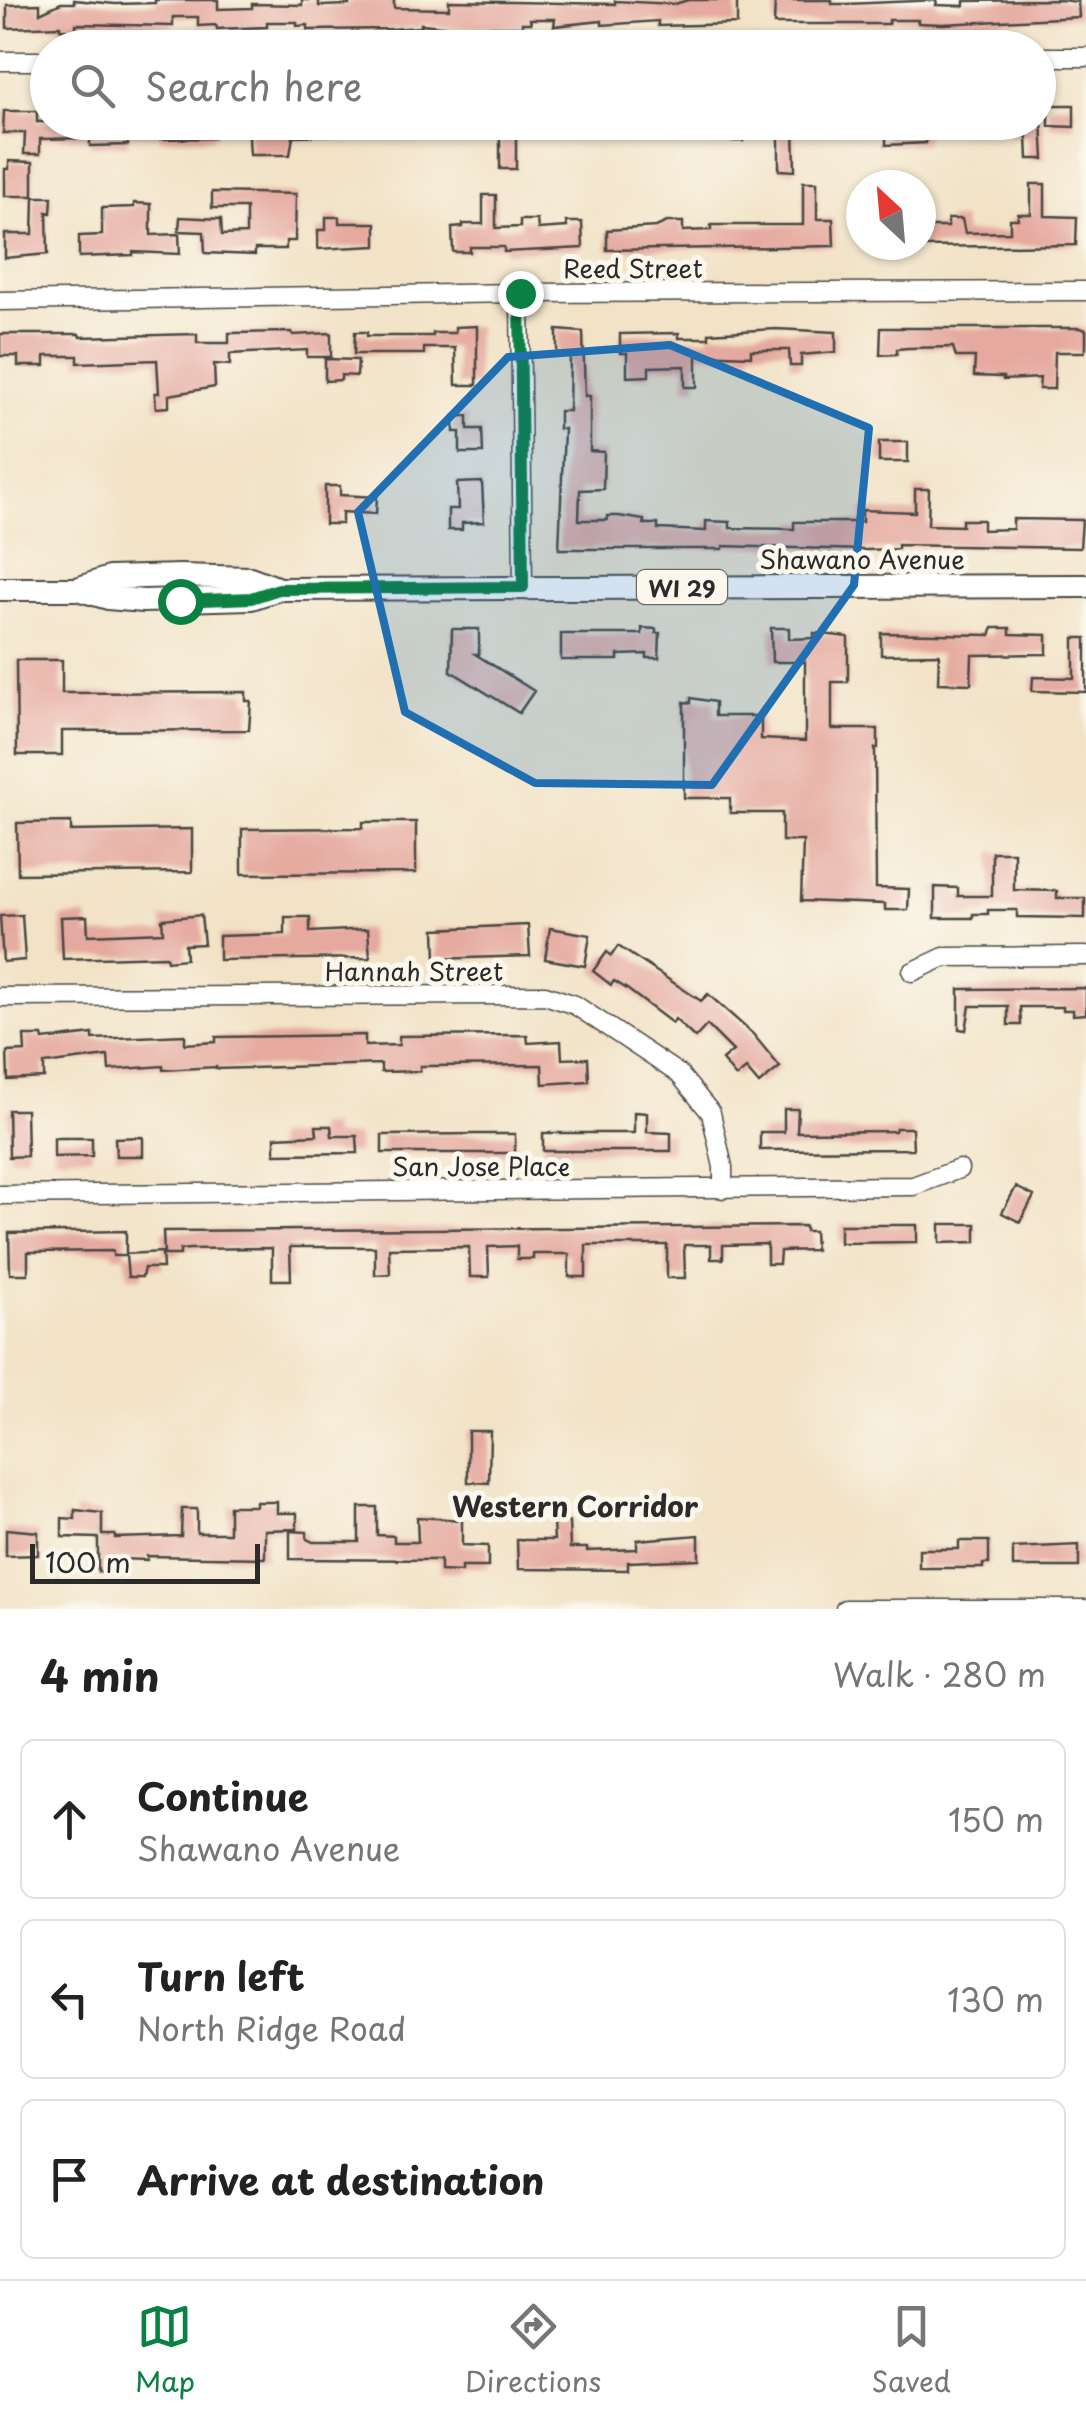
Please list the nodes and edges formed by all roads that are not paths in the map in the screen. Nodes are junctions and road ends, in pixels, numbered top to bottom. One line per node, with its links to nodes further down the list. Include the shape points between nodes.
1 (1056, 57): 2 (street)
2 (1086, 57)
3 (0, 61): 4 (street)
4 (30, 61)
5 (1086, 291): 6 (street, Reed Street)
6 (520, 293): 7 (street, Reed Street); 9 (street)
7 (0, 301)
8 (1086, 586): 9 (main road, Shawano Avenue / WI 29)
9 (523, 587): 10 (main road, Shawano Avenue / WI 29, via 279,589 251,598 143,601 77,589)
10 (0, 589)
11 (1086, 956): 12 (street, via 944,957)
12 (912, 972)
13 (0, 996): 15 (street, Hannah Street, via 545,995 575,1005 679,1074 711,1113)
14 (960, 1169): 15 (street, San Jose Place, via 912,1186)
15 (724, 1188): 16 (street, San Jose Place)
16 (0, 1195)
17 (1086, 1608): 18 (street)
18 (845, 1609)

